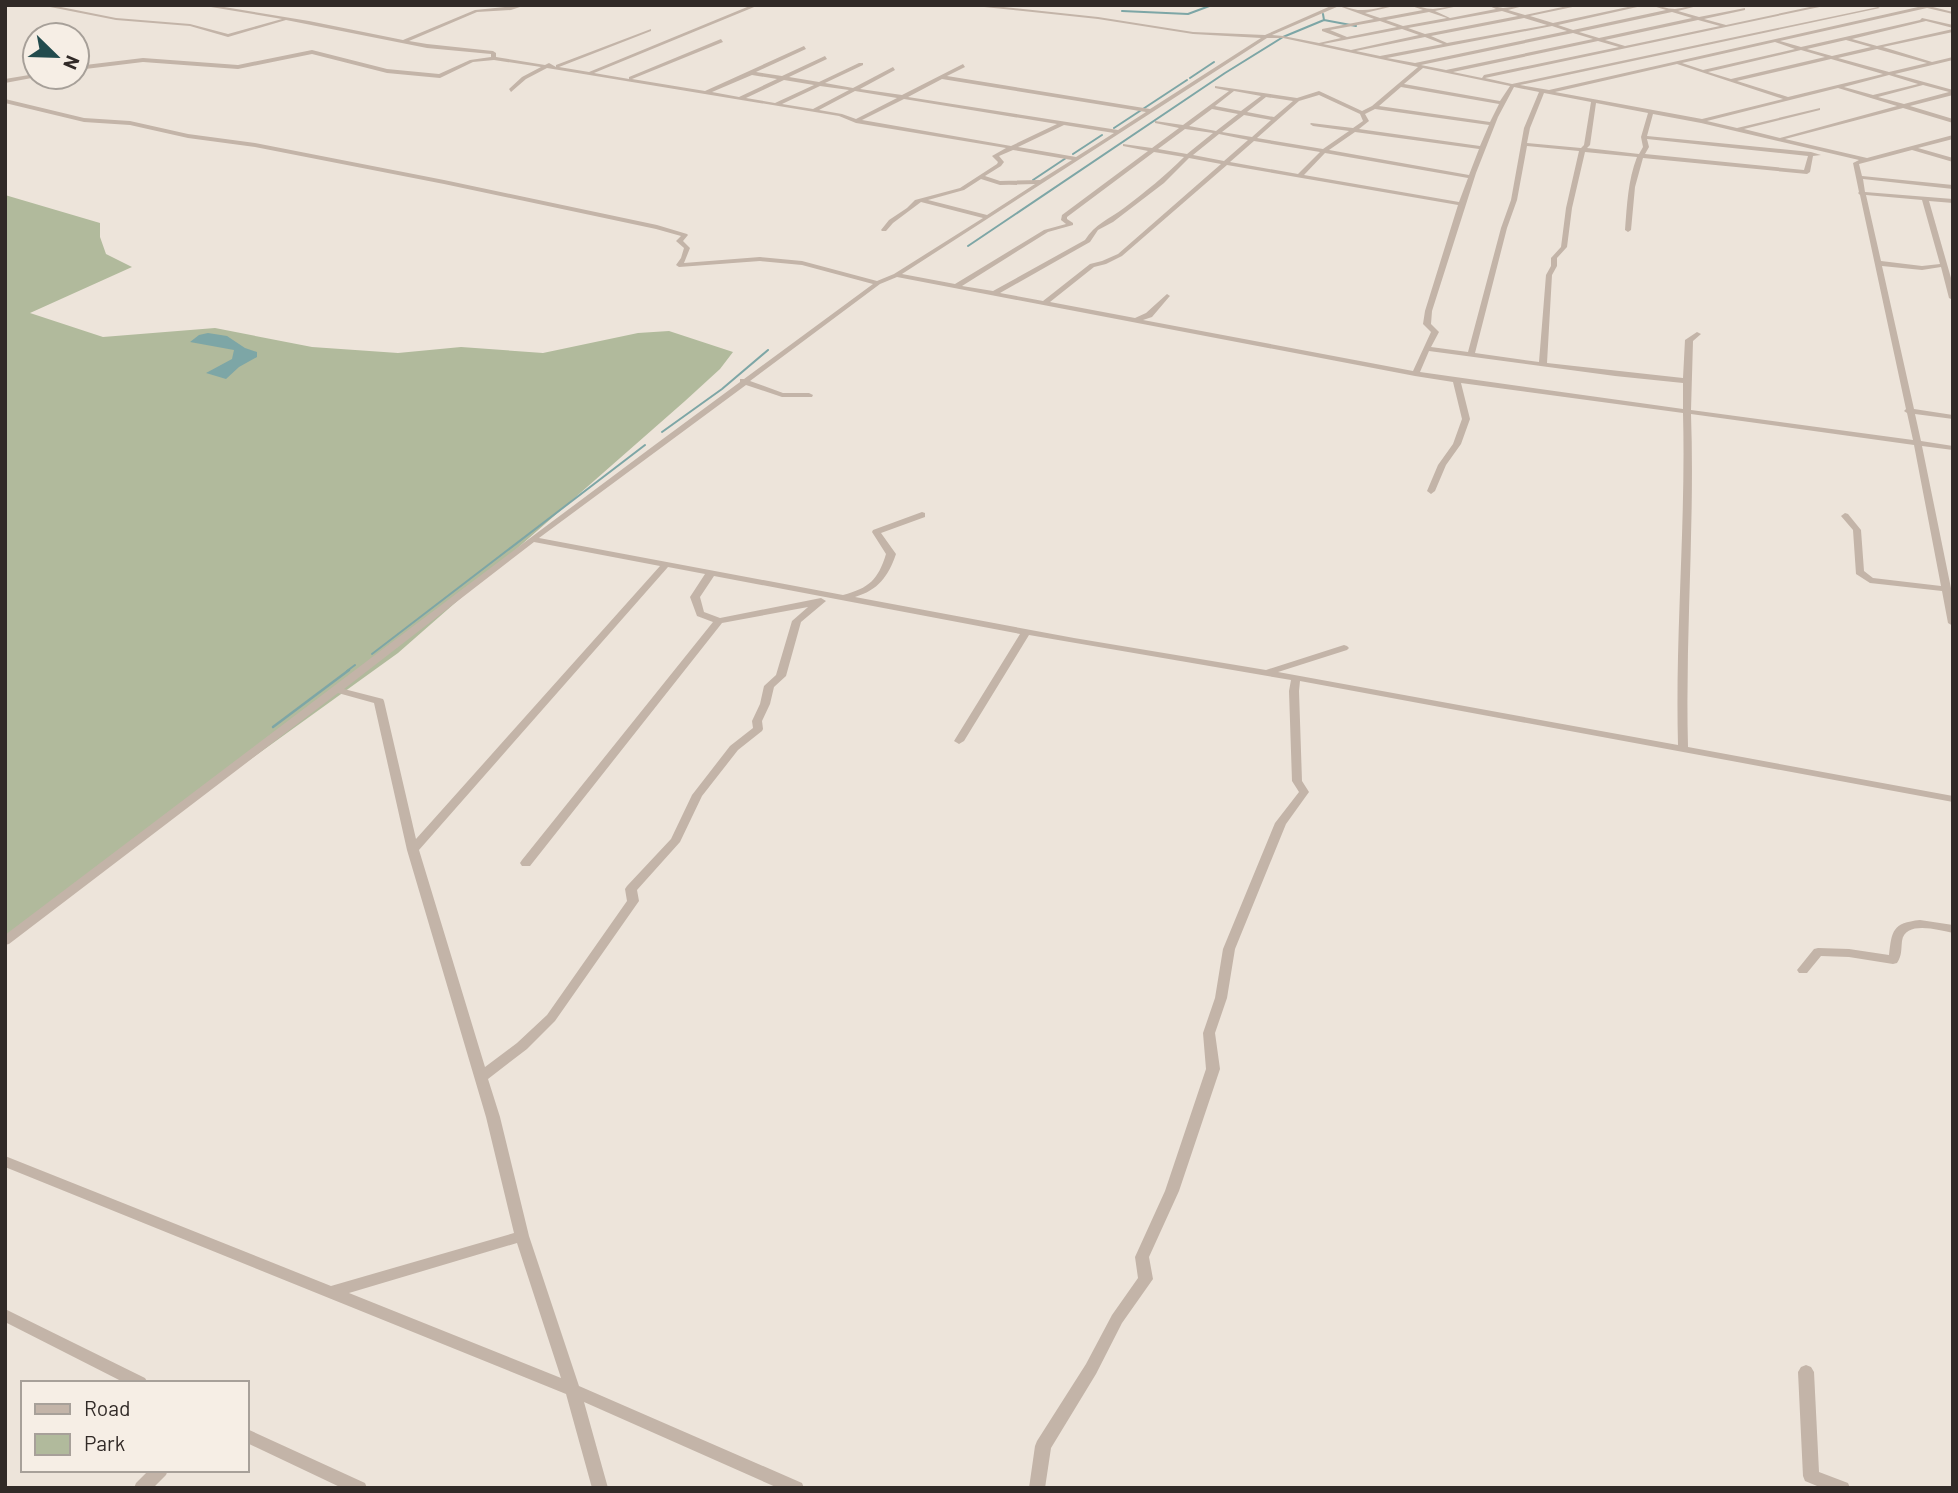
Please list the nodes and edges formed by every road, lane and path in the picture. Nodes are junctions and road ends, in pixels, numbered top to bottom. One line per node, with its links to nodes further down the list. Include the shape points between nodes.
1 (43, 5): 36 (street, via 116,19 181,24 228,36)
2 (201, 5): 23 (street)
3 (242, 5): 23 (street)
4 (524, 5): 60 (street, via 470,13)
5 (757, 5): 96 (street)
6 (967, 5): 52 (street, via 1193,33)
7 (1338, 5): 28 (street); 52 (street)
8 (1396, 5): 28 (street)
9 (1411, 5): 26 (street)
10 (1461, 5): 26 (street)
11 (1489, 5): 24 (street)
12 (1525, 5): 24 (street)
13 (1580, 5): 20 (street)
14 (1644, 5): 31 (street)
15 (1652, 5): 27 (street)
16 (1699, 5): 27 (street)
17 (1731, 5): 25 (street)
18 (1827, 5): 33 (street)
19 (1869, 5): 22 (street)
20 (1568, 6): 31 (street); 32 (street)
21 (1927, 6): 29 (street); 30 (street)
22 (1878, 8): 29 (street); 40 (street)
23 (229, 9): 36 (street)
24 (1501, 9): 32 (street); 34 (street)
25 (1743, 9): 33 (street); 35 (street)
26 (1430, 11): 34 (street); 37 (street)
27 (1673, 11): 35 (street); 39 (street)
28 (1359, 13): 37 (street)
29 (1899, 13): 38 (street); 49 (street)
30 (1953, 13)
31 (1601, 15): 39 (street); 41 (street)
32 (1522, 17): 41 (street); 42 (street)
33 (1772, 17): 40 (street); 43 (street)
34 (1452, 18): 42 (street); 44 (street)
35 (1698, 18): 43 (street); 45 (street)
36 (287, 19): 60 (street)
37 (1379, 20): 44 (street); 54 (street, via 1324,30)
38 (1926, 20): 46 (street); 56 (street)
39 (1620, 22): 45 (street); 48 (street)
40 (1798, 24): 49 (street); 51 (street)
41 (1556, 25): 48 (street); 50 (street)
42 (1475, 26): 50 (street); 53 (street)
43 (1726, 27): 51 (street); 55 (street)
44 (1401, 28): 53 (street); 54 (street)
45 (1643, 29): 55 (street); 57 (street)
46 (1953, 29): 66 (street)
47 (649, 30): 88 (street)
48 (1573, 31): 57 (street); 61 (street)
49 (1819, 31): 56 (street); 59 (street)
50 (1499, 34): 61 (street); 63 (street)
51 (1752, 34): 59 (street); 64 (street)
52 (1268, 35): 62 (street); 133 (street)
53 (1424, 36): 63 (street); 70 (street)
54 (1346, 38): 62 (street)
55 (1672, 38): 64 (street); 65 (street)
56 (1847, 38): 66 (street); 69 (street)
57 (1597, 39): 65 (street); 68 (street)
58 (721, 41): 102 (street)
59 (1774, 41): 69 (street); 72 (street)
60 (401, 42): 74 (street, via 493,53)
61 (1524, 42): 68 (street); 71 (street)
62 (1314, 44): 70 (street)
63 (1447, 44): 71 (street); 76 (street)
64 (1697, 45): 72 (street); 73 (street)
65 (1625, 47): 73 (street); 77 (street)
66 (1877, 47): 78 (street); 82 (street)
67 (804, 48): 97 (street)
68 (1547, 49): 77 (street); 80 (street)
69 (1801, 49): 78 (street); 81 (street)
70 (1348, 51): 76 (street)
71 (1472, 52): 80 (street); 86 (street)
72 (1722, 53): 81 (street); 83 (street)
73 (1650, 55): 83 (street); 101 (street)
74 (494, 58): 85 (street); 87 (street, via 472,61 440,76 400,74 312,52 238,66 143,60)
75 (825, 58): 100 (street)
76 (1379, 58): 86 (street)
77 (1574, 58): 92 (street)
78 (1830, 58): 93 (street); 98 (street)
79 (1953, 58): 82 (street)
80 (1495, 61): 92 (street); 94 (street)
81 (1749, 61): 93 (street); 95 (street)
82 (1933, 62): 98 (street)
83 (1676, 63): 95 (street); 109 (street)
84 (861, 64): 105 (street)
85 (549, 65): 88 (street); 112 (street)
86 (1411, 65): 90 (street)
87 (91, 66)
88 (556, 66): 96 (street)
89 (963, 66): 99 (street)
90 (1422, 67): 94 (street); 107 (street)
91 (893, 69): 113 (street)
92 (1520, 69): 101 (street); 103 (street)
93 (1779, 69): 104 (street)
94 (1443, 72): 103 (street)
95 (1702, 72): 104 (street)
96 (589, 73): 102 (street)
97 (751, 73): 100 (street); 116 (street)
98 (1888, 74): 106 (street); 110 (street)
99 (941, 77): 119 (street); 133 (street)
100 (782, 78): 105 (street); 122 (street)
101 (1547, 78): 108 (street); 109 (street)
102 (629, 79): 116 (street)
103 (1476, 79): 108 (street)
104 (1730, 81): 121 (street)
105 (821, 83): 113 (street); 127 (street)
106 (1922, 84): 117 (street); 120 (street)
107 (1399, 85): 126 (street); 130 (street)
108 (1513, 85): 115 (street); 126 (street)
109 (1572, 86): 115 (street)
110 (1838, 86): 120 (street); 121 (street)
111 (1217, 87): 114 (street)
112 (511, 90)
113 (854, 90): 119 (street); 132 (street)
114 (1233, 90): 118 (street); 129 (street)
115 (1544, 92): 125 (street); 154 (street)
116 (706, 93): 122 (street)
117 (1953, 93): 128 (street)
118 (1265, 95): 123 (street); 135 (street)
119 (900, 97): 138 (street); 142 (street)
120 (1872, 97): 128 (street)
121 (1786, 98): 139 (street)
122 (739, 99): 127 (street)
123 (1297, 100): 136 (street, via 1319,93); 137 (street)
124 (5, 101): 186 (street, via 84,120 130,123 255,145 657,227 685,235 679,242 687,248 679,265 761,259 802,263)
125 (1594, 101): 134 (street); 160 (street, via 1587,145)
126 (1500, 103): 144 (street)
127 (774, 105): 132 (street)
128 (1904, 106): 140 (street); 153 (street)
129 (1212, 107): 135 (street); 145 (street)
130 (1374, 107): 136 (street); 144 (street)
131 (1818, 109): 146 (street)
132 (815, 110): 138 (street)
133 (1151, 111): 148 (street)
134 (1651, 111): 139 (street); 150 (street)
135 (1245, 113): 137 (street); 149 (street)
136 (1362, 113): 147 (street, via 1366,121)
137 (1274, 119): 152 (street)
138 (856, 121): 156 (street)
139 (1701, 121): 146 (street)
140 (1953, 121)
141 (1157, 122): 145 (street)
142 (1064, 123): 148 (street); 156 (street)
143 (1313, 124): 147 (street)
144 (1492, 124): 157 (street)
145 (1184, 127): 149 (street); 159 (street)
146 (1737, 129): 153 (street)
147 (1351, 130): 157 (street); 161 (street)
148 (1119, 132): 165 (street)
149 (1219, 133): 152 (street); 163 (street)
150 (1644, 137): 162 (street); 164 (street, via 1646,147)
151 (1953, 137): 158 (street)
152 (1250, 139): 161 (street); 168 (street)
153 (1780, 139): 166 (street)
154 (1524, 144): 160 (street); 195 (street, via 1514,200)
155 (1125, 145): 159 (street)
156 (1014, 146): 165 (street); 170 (street, via 995,156 1001,162)
157 (1482, 148): 171 (street)
158 (1912, 148): 166 (street); 167 (street)
159 (1151, 150): 163 (street); 187 (street, via 1063,216 1071,225 1046,231)
160 (1582, 150): 164 (street); 196 (street, via 1564,247 1554,258 1549,275)
161 (1324, 151): 169 (street); 171 (street)
162 (1811, 155): 164 (street, via 1807,172); 166 (street)
163 (1188, 156): 168 (street); 188 (street, via 1120,215 1095,229 1088,241)
164 (1640, 156): 182 (street)
165 (1078, 159): 173 (street)
166 (1866, 160): 172 (street, via 1856,163)
167 (1953, 160)
168 (1223, 163): 169 (street); 191 (street, via 1120,255 1092,265)
169 (1300, 175): 179 (street)
170 (981, 177): 173 (street, via 1000,183); 177 (street, via 962,189)
171 (1472, 177): 179 (street)
172 (1857, 177): 174 (street); 175 (street)
173 (1041, 182): 180 (street)
174 (1953, 187)
175 (1861, 193): 176 (street); 183 (street)
176 (1925, 199): 178 (street); 184 (street)
177 (917, 201): 180 (street, via 942,203); 181 (street)
178 (1953, 201)
179 (1461, 204): 194 (street, via 1435,295 1427,305 1427,324 1434,332)
180 (988, 218): 185 (street)
181 (884, 230)
182 (1628, 230)
183 (1877, 263): 184 (street, via 1922,268); 203 (street)
184 (1944, 265): 190 (street)
185 (896, 275): 186 (street); 187 (street)
186 (878, 283): 198 (street)
187 (955, 287): 188 (street)
188 (993, 295): 191 (street)
189 (1167, 296): 192 (street, via 1149,315)
190 (1953, 298)
191 (1043, 304): 192 (street)
192 (1135, 321): 197 (street)
193 (1697, 334): 200 (street, via 1689,340)
194 (1428, 349): 195 (street); 197 (street)
195 (1471, 356): 196 (street)
196 (1543, 364): 200 (street)
197 (1415, 374): 199 (street)
198 (743, 381): 201 (street, via 782,396); 210 (street)
199 (1457, 381): 202 (street); 207 (street, via 1466,419)
200 (1685, 381): 202 (street)
201 (809, 395)
202 (1686, 410): 205 (street); 224 (street)
203 (1908, 411): 204 (street); 205 (street)
204 (1953, 417)
205 (1915, 444): 206 (street); 213 (street)
206 (1953, 448)
207 (1431, 491)
208 (922, 514): 214 (street, via 876,532 891,554 886,570 870,590)
209 (1845, 516): 213 (street, via 1857,530 1859,572 1870,580)
210 (532, 539): 211 (street); 222 (street)
211 (666, 564): 212 (street); 226 (street)
212 (711, 573): 214 (street); 216 (street, via 695,597 700,614)
213 (1947, 589): 217 (street)
214 (842, 598): 215 (street); 218 (street)
215 (821, 601): 216 (street); 231 (street, via 797,621 780,676 769,686 758,729 734,748 697,795 676,840 631,889 633,901 551,1018)
216 (719, 621): 227 (street)
217 (1953, 623)
218 (1026, 632): 220 (street); 223 (street)
219 (1344, 648): 220 (street)
220 (1267, 672): 221 (street)
221 (1296, 677): 224 (street); 245 (street, via 1297,781 1304,792 1281,822 1229,949 1221,998 1209,1033 1213,1069 1172,1191 1142,1256 1146,1279 1043,1446)
222 (337, 690): 226 (street, via 379,701); 229 (street)
223 (959, 741)
224 (1683, 750): 225 (street)
225 (1953, 799)
226 (414, 850): 231 (street)
227 (526, 863)
228 (1953, 929): 230 (street, via 1910,924 1896,937 1893,960 1818,952)
229 (5, 941)
230 (1803, 970)
231 (481, 1077): 233 (street)
232 (5, 1161): 234 (street)
233 (522, 1236): 234 (street); 238 (street)
234 (332, 1292): 238 (street)
235 (5, 1315): 237 (street)
236 (1806, 1372): 246 (street, via 1811,1476)
237 (136, 1381)
238 (573, 1390): 243 (street); 244 (street)
239 (248, 1436): 242 (street)
240 (158, 1472): 241 (street)
241 (142, 1488)
242 (359, 1488)
243 (600, 1488)
244 (796, 1488)
245 (1037, 1488)
246 (1842, 1488)

